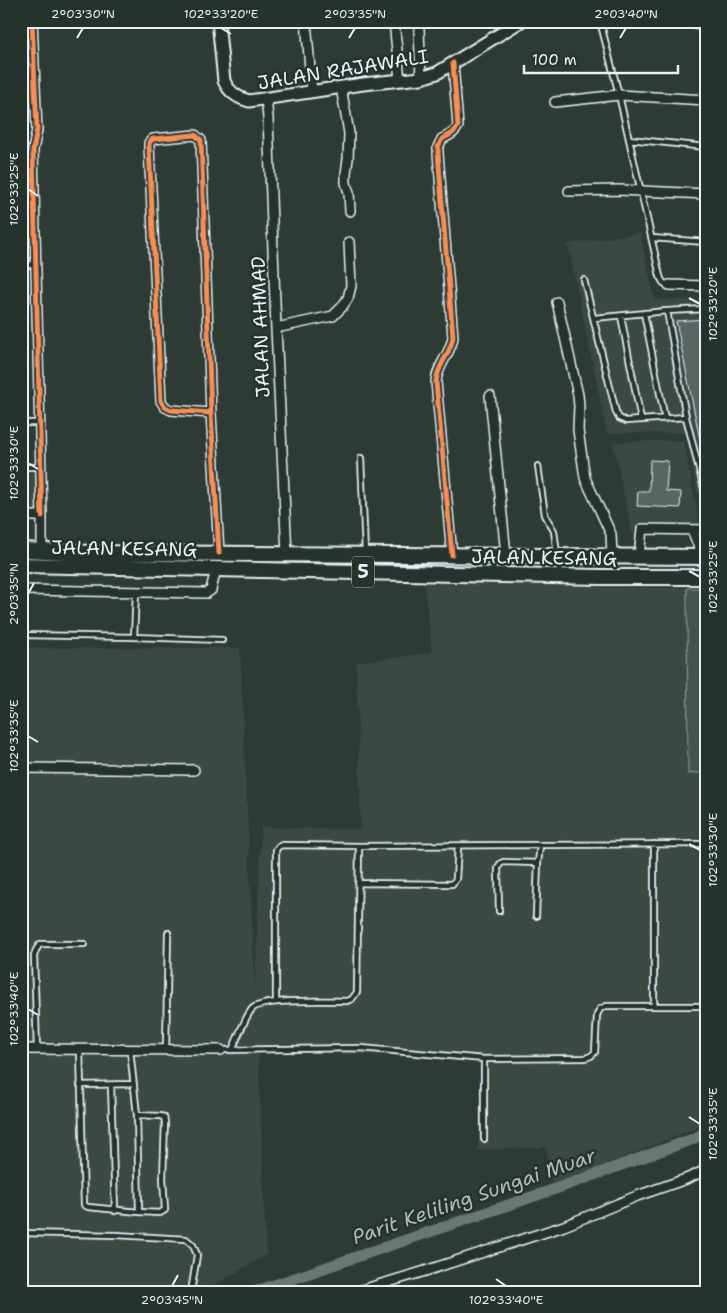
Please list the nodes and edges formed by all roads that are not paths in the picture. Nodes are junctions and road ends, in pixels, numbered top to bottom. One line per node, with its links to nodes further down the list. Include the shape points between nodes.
1 (32, 21): 28 (street, via 37,130 33,150)
2 (218, 21): 16 (street, JALAN RAJAWALI, via 227,88 241,99)
3 (306, 21): 14 (street)
4 (394, 21): 12 (street)
5 (521, 21): 10 (street, JALAN RAJAWALI)
6 (600, 21): 15 (lane)
7 (670, 21): 8 (street)
8 (706, 22)
9 (419, 29): 11 (street)
10 (453, 63): 11 (street, JALAN RAJAWALI); 61 (street, via 458,126 450,136 442,139 438,153 452,342 436,375)
11 (421, 78): 12 (street, JALAN RAJAWALI)
12 (400, 80): 13 (street, JALAN RAJAWALI)
13 (342, 87): 14 (street, JALAN RAJAWALI); 24 (street, via 349,133 346,183 350,193)
14 (312, 92): 16 (street, JALAN RAJAWALI)
15 (619, 95): 17 (street); 18 (street); 19 (lane)
16 (266, 98): 39 (street, JALAN AHMAD)
17 (706, 100)
18 (555, 102)
19 (629, 139): 20 (lane); 22 (lane)
20 (706, 148)
21 (569, 191): 22 (street)
22 (640, 191): 23 (street); 25 (lane)
23 (706, 194)
24 (350, 211)
25 (652, 238): 27 (lane); 31 (lane, via 662,282)
26 (350, 242): 39 (street, via 351,286 342,307 333,316)
27 (706, 242)
28 (36, 264): 29 (lane); 46 (street)
29 (21, 266)
30 (584, 280): 38 (lane)
31 (669, 285): 32 (street)
32 (706, 286)
33 (557, 302): 64 (street, via 578,395 578,430 585,478 611,534)
34 (706, 309): 35 (lane)
35 (667, 311): 36 (lane); 42 (lane)
36 (644, 313): 37 (lane); 43 (lane)
37 (620, 316): 38 (lane); 44 (lane)
38 (594, 318): 44 (lane, via 616,412 626,421)
39 (276, 328): 59 (street, JALAN AHMAD)
40 (490, 396): 62 (street)
41 (211, 413): 41 (street, via 171,410 161,401 149,146 153,139 195,135 201,140); 58 (street)
42 (686, 417): 43 (lane); 51 (lane)
43 (665, 419): 44 (lane)
44 (641, 420)
45 (21, 423): 46 (lane)
46 (40, 424): 50 (street)
47 (361, 458): 60 (lane)
48 (538, 466): 63 (lane, via 545,515 554,531)
49 (21, 467): 50 (lane)
50 (41, 467): 53 (street)
51 (706, 497)
52 (21, 516): 53 (street)
53 (42, 516): 57 (street)
54 (692, 530): 55 (street); 65 (street, via 642,529); 66 (street)
55 (706, 530)
56 (21, 550): 57 (main road, JALAN KESANG / 5)
57 (42, 550): 58 (main road, JALAN KESANG / 5)
58 (219, 553): 59 (main road, JALAN KESANG / 5)
59 (287, 554): 60 (main road, JALAN KESANG / 5)
60 (365, 554): 61 (main road, JALAN KESANG / 5)
61 (452, 555): 62 (main road, JALAN KESANG / 5)
62 (506, 555): 63 (main road, JALAN KESANG / 5)
63 (557, 556): 64 (main road, JALAN KESANG / 5)
64 (612, 556): 65 (main road, JALAN KESANG / 5)
65 (639, 556): 66 (main road, JALAN KESANG / 5)
66 (704, 557)
67 (21, 565): 68 (main road, JALAN KESANG / 5)
68 (216, 571): 69 (main road, JALAN KESANG / 5); 71 (street, via 211,590 207,593)
69 (706, 577)
70 (21, 590): 71 (street)
71 (136, 592): 73 (lane)
72 (21, 635): 73 (lane)
73 (134, 637): 74 (lane)
74 (222, 640)
75 (21, 768): 76 (street)
76 (194, 770)
77 (654, 844): 78 (lane); 79 (lane); 89 (lane)
78 (706, 844)
79 (540, 845): 81 (lane); 82 (lane)
80 (359, 846): 81 (lane); 83 (lane); 88 (lane, via 278,846)
81 (458, 846): 83 (lane, via 456,879 452,884)
82 (538, 863): 84 (lane, via 500,864); 85 (lane)
83 (358, 883): 88 (lane, via 355,996 347,1001)
84 (498, 911)
85 (536, 916)
86 (168, 933): 95 (lane)
87 (84, 944): 92 (lane, via 40,944 36,950)
88 (276, 1002): 97 (lane, via 252,1008)
89 (654, 1006): 90 (lane); 98 (lane, via 606,1006 600,1009 595,1052 585,1058)
90 (706, 1006)
91 (21, 1049): 92 (street)
92 (37, 1049): 93 (street)
93 (80, 1050): 94 (street); 100 (lane)
94 (130, 1050): 95 (street); 99 (lane)
95 (166, 1050): 96 (street)
96 (221, 1050): 97 (lane)
97 (232, 1050): 98 (lane, via 361,1048)
98 (484, 1059): 103 (lane)
99 (134, 1084): 101 (lane); 102 (lane)
100 (80, 1085): 101 (lane); 105 (lane, via 84,1205)
101 (111, 1085): 105 (lane)
102 (137, 1114): 106 (lane); 106 (lane, via 164,1117 165,1122 165,1210 160,1213)
103 (484, 1139)
104 (706, 1170): 109 (street, via 564,1226)
105 (115, 1211): 106 (lane)
106 (139, 1212)
107 (21, 1233): 108 (lane, via 186,1239 197,1255)
108 (191, 1292)
109 (355, 1292)

